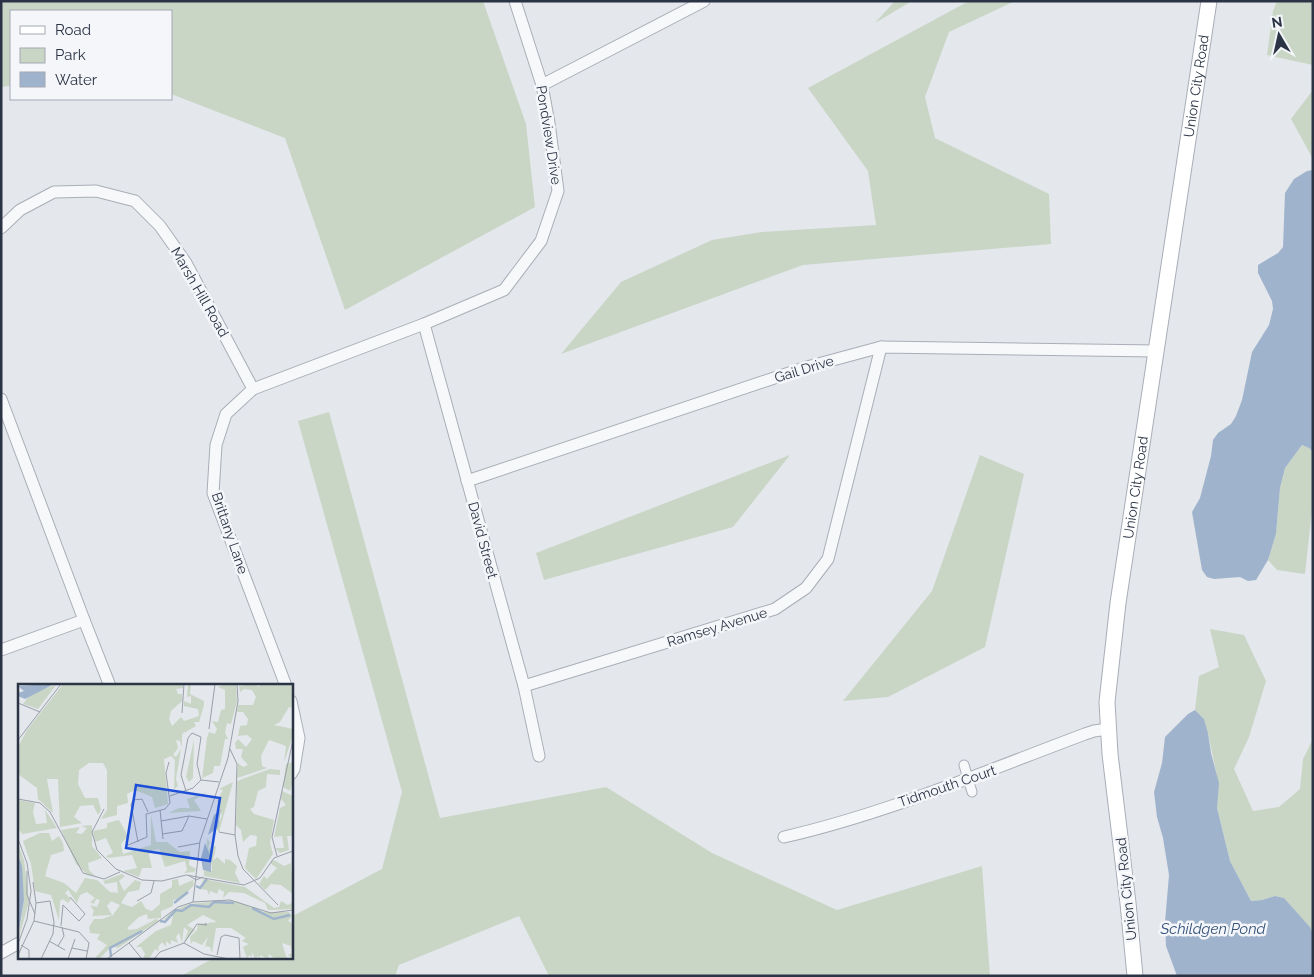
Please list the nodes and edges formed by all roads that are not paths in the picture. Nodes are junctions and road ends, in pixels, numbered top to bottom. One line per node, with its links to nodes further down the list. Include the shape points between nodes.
1 (516, 1): 4 (street, Pondview Drive)
2 (704, 1): 4 (street)
3 (1209, 1): 8 (main road, Union City Road)
4 (542, 85): 6 (street, Pondview Drive, via 558,191 542,241 504,290)
5 (1, 228): 9 (street, Marsh Hill Road, via 20,210 54,192 96,191 134,201 160,226 186,263)
6 (424, 324): 9 (street, Brittany Lane); 11 (street, David Street)
7 (881, 347): 8 (street, Gail Drive); 11 (street, Gail Drive, via 807,366); 16 (street, Ramsey Avenue, via 828,559 806,588 775,609)
8 (1156, 351): 18 (main road, Union City Road, via 1118,603 1106,702)
9 (253, 388): 15 (street, Brittany Lane, via 226,414 216,446 213,493)
10 (1, 399): 12 (street)
11 (467, 481): 16 (street, David Street)
12 (84, 620): 13 (street); 14 (street)
13 (1, 650)
14 (109, 684)
15 (285, 684)
16 (524, 686): 19 (street, David Street)
17 (292, 706): 21 (street, via 299,738)
18 (1108, 729): 22 (street, Tidmouth Court, via 1085,734); 27 (main road, Union City Road)
19 (539, 756)
20 (964, 764): 22 (street)
21 (292, 772)
22 (968, 779): 23 (street); 24 (street, Tidmouth Court, via 826,827)
23 (972, 792)
24 (784, 837)
25 (18, 944): 26 (street)
26 (1, 953)
27 (1134, 976)

